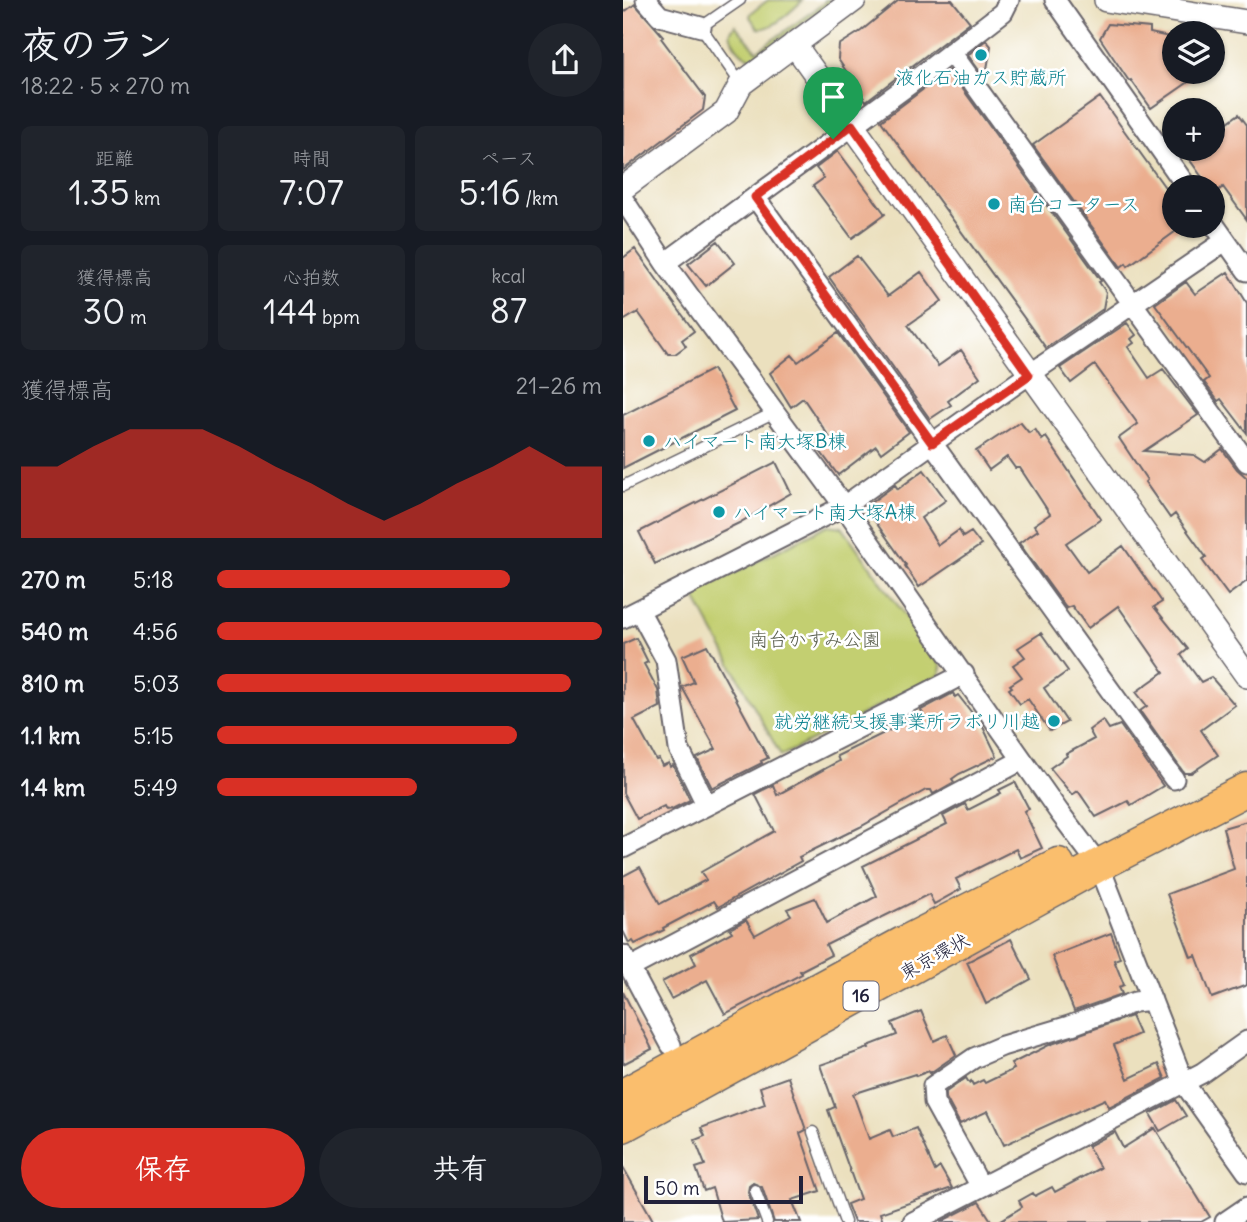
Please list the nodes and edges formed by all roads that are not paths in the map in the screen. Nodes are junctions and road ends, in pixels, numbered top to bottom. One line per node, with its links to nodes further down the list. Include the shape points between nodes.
1 (646, 0): 8 (street, via 660,16)
2 (740, 0): 8 (lane)
3 (853, 0): 9 (street)
4 (1009, 0): 10 (street, via 1003,12)
5 (1055, 0): 13 (street)
6 (1106, 0): 7 (street)
7 (1247, 22)
8 (701, 26): 11 (lane)
9 (795, 44): 11 (street); 12 (street)
10 (951, 52): 12 (street); 21 (street)
11 (741, 84): 14 (street, via 726,112)
12 (852, 125): 15 (street); 22 (street)
13 (1179, 175)
14 (623, 188)
15 (755, 197): 19 (street); 24 (street)
16 (623, 199): 19 (street)
17 (1223, 238): 18 (street)
18 (1225, 241): 20 (street); 21 (street)
19 (665, 263): 23 (street)
20 (1247, 271)
21 (1132, 304): 22 (street); 25 (street)
22 (1029, 375): 24 (street); 30 (street)
23 (775, 412): 26 (lane); 27 (street)
24 (932, 443): 27 (street); 33 (street)
25 (1247, 462)
26 (623, 486)
27 (844, 506): 28 (street); 29 (street)
28 (631, 614): 35 (street, via 666,660 678,749)
29 (964, 674): 31 (street); 35 (street)
30 (1247, 676)
31 (1022, 760): 37 (street); 38 (street)
32 (1247, 765): 37 (highway, 東京環状 / 16)
33 (1174, 779)
34 (1247, 789): 37 (highway, 東京環状 / 16)
35 (706, 804): 36 (street)
36 (623, 848)
37 (1092, 857): 39 (street); 43 (highway, 東京環状 / 16, via 890,950); 44 (highway, 東京環状 / 16)
38 (626, 961): 41 (street)
39 (1151, 1000): 42 (street); 47 (street, via 1002,1045 933,1086 934,1102)
40 (1247, 1041): 42 (street)
41 (671, 1045)
42 (1184, 1083): 46 (street); 47 (street)
43 (623, 1095)
44 (623, 1126)
45 (813, 1132): 51 (lane)
46 (1247, 1172)
47 (981, 1187): 52 (street)
48 (755, 1190): 50 (lane)
49 (1247, 1207): 53 (street)
50 (767, 1222)
51 (845, 1222)
52 (913, 1222)
53 (1225, 1222)

